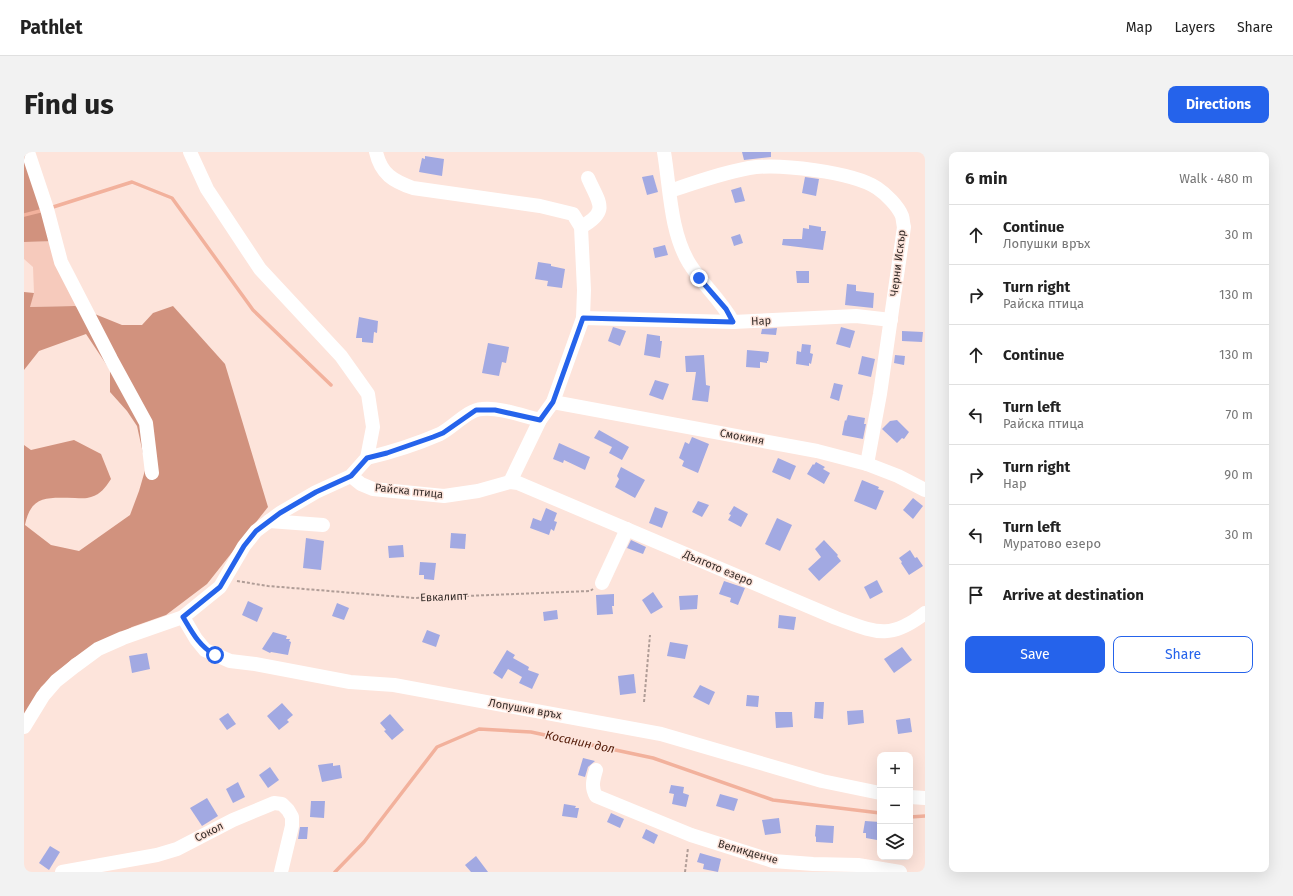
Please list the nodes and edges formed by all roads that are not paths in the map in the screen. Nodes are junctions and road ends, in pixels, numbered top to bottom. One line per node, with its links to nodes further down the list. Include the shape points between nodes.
1 (28, 152): 15 (street, via 61,262 146,423)
2 (190, 152): 13 (street, via 207,189 260,269 341,356 368,394 373,427)
3 (376, 152): 7 (street, via 388,176 413,188 540,206 573,214)
4 (664, 152): 6 (street)
5 (588, 178): 7 (street, via 600,204 600,210 591,222)
6 (670, 190): 9 (street, Черни Искър, via 720,174 774,166 845,176 878,188 902,215 904,228); 10 (street, via 673,220 689,263 726,309)
7 (581, 227): 8 (street)
8 (583, 318): 10 (street, Нар); 11 (street)
9 (891, 320): 10 (street, Нар, via 856,316); 14 (street, Черни Искър)
10 (733, 322)
11 (553, 402): 12 (street); 14 (street, Смокиня, via 817,451)
12 (540, 420): 13 (street, via 495,410 476,410 438,435); 17 (street)
13 (367, 458): 16 (street)
14 (867, 464): 18 (street, Смокиня)
15 (152, 473)
16 (351, 476): 17 (street, Райска птица, via 373,489 444,496 478,491); 19 (street, via 316,492)
17 (510, 482): 21 (street, Дългото езеро)
18 (925, 490)
19 (269, 521): 20 (street); 24 (street, via 256,531 244,546 220,587)
20 (322, 525)
21 (627, 529): 22 (street); 23 (street, Дългото езеро, via 866,629 884,632 899,629)
22 (602, 583)
23 (925, 613)
24 (183, 617): 25 (street, via 98,649 56,681); 27 (street, Лопушки връх, via 205,650 230,661 350,682 394,685 661,734 822,782)
25 (24, 727)
26 (596, 770): 32 (street, Великденче, via 592,782 592,790 596,796 691,835 773,861 858,865)
27 (877, 792)
28 (913, 797): 29 (street)
29 (925, 798)
30 (62, 872): 31 (street, Сокол, via 157,855 274,802 282,804 292,817)
31 (281, 872)
32 (900, 872)

